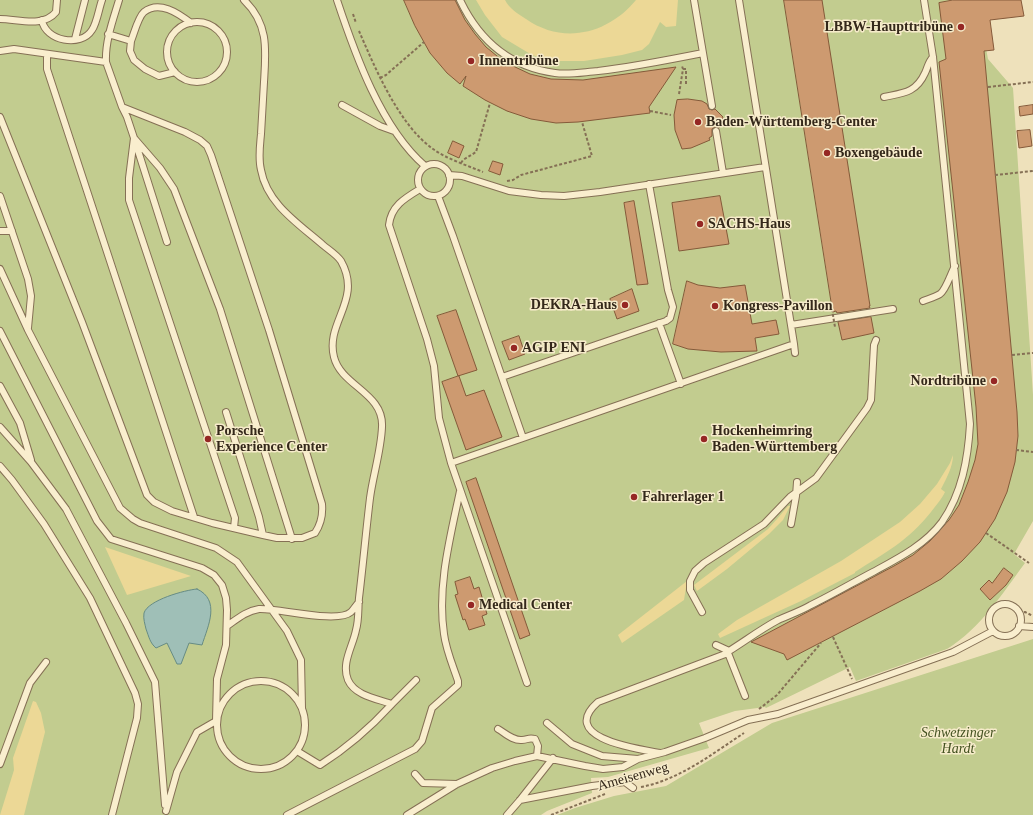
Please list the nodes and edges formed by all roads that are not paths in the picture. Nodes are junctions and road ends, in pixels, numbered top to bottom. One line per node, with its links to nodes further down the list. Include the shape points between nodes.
1 (57, 0): 12 (lane, via 56,12)
2 (85, 0): 15 (lane)
3 (102, 0): 15 (lane, via 92,30)
4 (119, 0): 14 (lane)
5 (244, 0): 70 (lane, via 258,18 266,53 259,151 263,179 266,188 283,210 340,259 348,287 346,302 335,329 332,346 334,359 342,372 380,411 382,426 370,498)
6 (337, 0): 28 (lane, via 360,62)
7 (460, 0): 18 (lane, via 469,18 485,39 498,50 511,59 555,73 574,74 607,70)
8 (694, 0): 18 (lane)
9 (739, 0): 32 (lane)
10 (924, 0): 20 (lane)
11 (0, 18): 12 (lane, via 33,22)
12 (42, 20): 15 (lane, via 45,29 59,39)
13 (191, 23): 16 (lane, via 165,7 153,8 143,13); 22 (lane, via 181,27 169,43 169,63); 22 (lane, via 205,24 217,30 227,46 227,56 219,72 203,82 192,82)
14 (108, 34): 16 (lane); 21 (lane)
15 (76, 39)
16 (131, 41): 22 (lane, via 130,51 134,60 145,69 159,76)
17 (0, 50): 19 (lane, via 14,49)
18 (703, 54): 25 (lane)
19 (48, 55): 21 (lane); 65 (lane, via 47,69)
20 (933, 57): 23 (lane, via 923,78 910,91); 42 (lane)
21 (106, 62): 26 (lane)
22 (175, 72)
23 (884, 97)
24 (342, 105): 28 (lane)
25 (712, 106)
26 (122, 107): 30 (lane); 69 (lane, via 186,132 207,146 211,155 269,330 322,504 321,520 315,533)
27 (0, 116): 65 (lane, via 147,495 159,506)
28 (394, 131): 31 (lane)
29 (716, 131): 33 (lane)
30 (134, 138): 41 (lane); 67 (lane, via 129,200 235,518); 69 (lane, via 174,189 220,309)
31 (425, 166): 34 (lane, via 442,165); 36 (lane, via 419,174)
32 (766, 167): 33 (lane); 47 (lane)
33 (723, 173): 35 (lane)
34 (449, 175): 35 (lane, via 462,176 509,191 540,195 564,196); 38 (lane, via 450,184 447,190)
35 (649, 184): 46 (lane, via 668,290 674,307 670,318)
36 (420, 189): 38 (lane, via 428,195); 60 (lane, via 402,199 394,208 389,225 428,339 434,366 439,418)
37 (0, 196): 40 (lane)
38 (438, 196): 53 (lane)
39 (0, 231): 40 (lane)
40 (12, 231): 48 (lane, via 31,296)
41 (167, 242)
42 (955, 266): 44 (lane, via 941,294); 78 (lane, via 970,424 968,456 960,488 952,506 941,524 911,549 811,606 777,621)
43 (0, 269): 48 (lane)
44 (923, 301)
45 (893, 309): 47 (lane)
46 (659, 323): 53 (lane); 54 (lane)
47 (791, 325): 51 (lane)
48 (28, 330): 71 (lane, via 120,508 140,523 203,543 227,554 237,562)
49 (0, 331): 73 (lane, via 104,531 111,539 202,568 214,575 222,585 226,598)
50 (876, 340): 64 (lane, via 871,400 816,478)
51 (794, 344): 52 (lane); 54 (lane)
52 (795, 353)
53 (502, 377): 58 (lane)
54 (681, 384): 58 (lane)
55 (0, 386): 59 (lane, via 20,423)
56 (226, 412): 68 (lane)
57 (0, 427): 59 (lane)
58 (523, 438): 60 (lane)
59 (31, 462): 98 (lane, via 66,508 155,682)
60 (451, 464): 63 (lane)
61 (0, 466): 99 (lane, via 44,524 90,598 136,693 137,718)
62 (797, 482): 64 (lane)
63 (460, 490): 81 (lane); 100 (lane, via 444,575 442,602 444,634 458,684 432,708 422,741 415,749)
64 (797, 493): 66 (lane); 72 (lane, via 764,524 695,571 690,581 690,590)
65 (194, 517): 67 (lane)
66 (791, 524)
67 (234, 528): 68 (lane)
68 (263, 535): 69 (lane)
69 (292, 539)
70 (359, 602): 71 (lane, via 350,613 332,616); 83 (lane, via 357,629 346,663 346,674 353,689)
71 (272, 609): 73 (lane, via 247,612); 84 (lane, via 287,631 301,660)
72 (702, 612)
73 (227, 626): 85 (lane, via 226,645 218,679)
74 (1020, 626): 75 (lane); 76 (lane, via 1008,636 997,634); 76 (lane, via 1019,613 1016,609 1003,604 991,612 989,622)
75 (1033, 627)
76 (993, 630): 89 (lane, via 953,652 778,714 748,720)
77 (716, 645): 78 (lane)
78 (729, 652): 82 (lane); 89 (lane, via 598,702 588,713 592,732 606,740)
79 (46, 662): 93 (lane, via 30,683)
80 (416, 680): 83 (lane)
81 (527, 683)
82 (745, 696)
83 (392, 704): 88 (lane, via 352,743 320,765)
84 (302, 708): 85 (lane, via 294,696 282,686 269,681 254,681 240,686 228,695 220,707); 88 (lane, via 304,738)
85 (216, 721): 88 (lane, via 217,736 222,749 232,760 245,768 274,768 287,762); 98 (lane, via 197,732 176,772)
86 (547, 723): 92 (lane, via 572,744 602,756)
87 (498, 729): 90 (lane, via 512,738 535,739 538,746)
88 (297, 751)
89 (661, 753): 92 (lane)
90 (537, 756): 91 (lane); 95 (lane, via 514,760)
91 (553, 758): 92 (lane, via 603,769 623,767); 97 (lane)
92 (638, 759)
93 (0, 764)
94 (415, 774): 95 (lane, via 423,783)
95 (457, 784): 101 (lane)
96 (633, 788): 97 (lane, via 624,782)
97 (520, 800): 102 (lane)
98 (166, 813)
99 (112, 815)
100 (287, 815)
101 (407, 815)
102 (507, 815)

